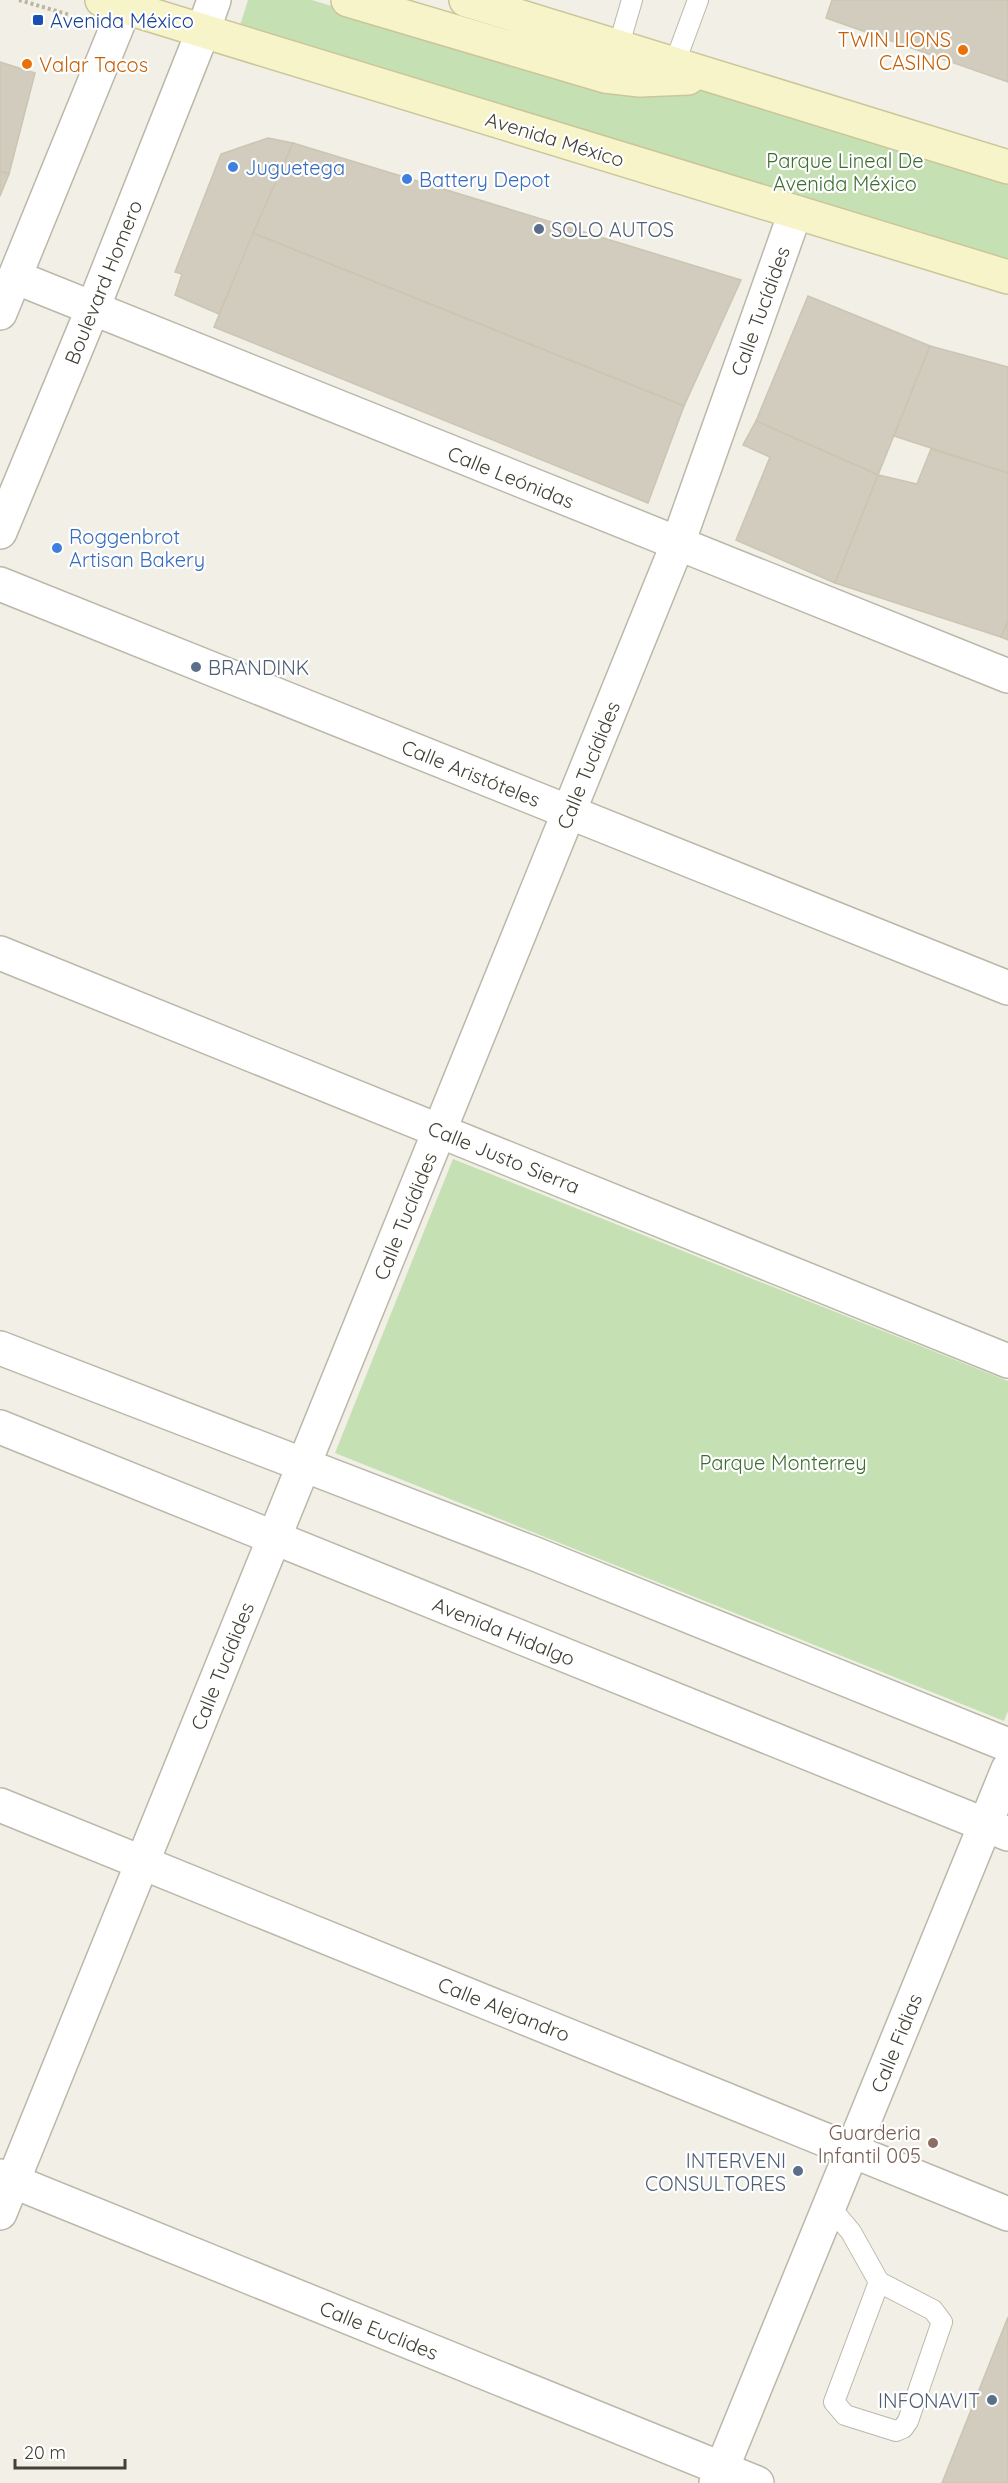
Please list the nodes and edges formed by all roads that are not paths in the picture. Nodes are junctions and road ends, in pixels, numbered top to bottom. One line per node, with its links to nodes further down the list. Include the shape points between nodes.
1 (214, 0): 7 (street, Boulevard Homero)
2 (348, 0): 10 (main road, via 605,76 640,80)
3 (466, 0): 8 (main road)
4 (632, 0): 8 (lane)
5 (698, 0): 9 (lane)
6 (124, 2): 7 (main road, Avenida México); 13 (street)
7 (203, 31): 12 (main road, Avenida México); 15 (street, Boulevard Homero)
8 (618, 48): 9 (main road)
9 (674, 65): 10 (main road)
10 (714, 77): 11 (main road)
11 (1008, 167)
12 (795, 213): 14 (main road, Avenida México); 18 (street, Calle Tucídides)
13 (15, 277): 15 (street, Calle Leónidas); 16 (street)
14 (1008, 277)
15 (93, 308): 17 (street, Boulevard Homero); 18 (street, Calle Leónidas)
16 (0, 313)
17 (0, 532)
18 (678, 543): 20 (street, Calle Leónidas); 21 (street, Calle Tucídides)
19 (0, 584): 21 (street, Calle Aristóteles)
20 (1008, 676)
21 (569, 812): 23 (street, Calle Aristóteles); 24 (street, Calle Tucídides)
22 (0, 953): 24 (street, Calle Justo Sierra)
23 (1008, 988)
24 (439, 1131): 26 (street, Calle Justo Sierra); 28 (street, Calle Tucídides)
25 (0, 1348): 28 (street)
26 (1008, 1360)
27 (0, 1427): 29 (street, Avenida Hidalgo)
28 (304, 1464): 29 (street, Calle Tucídides); 30 (street)
29 (274, 1538): 33 (street, Avenida Hidalgo); 34 (street, Calle Tucídides)
30 (1008, 1745)
31 (1008, 1769): 33 (street, Calle Fidias)
32 (0, 1805): 34 (street, Calle Alejandro)
33 (997, 1830): 35 (street, Calle Fidias)
34 (142, 1863): 35 (street, Calle Alejandro); 36 (street, Calle Tucídides)
35 (852, 2150): 37 (street, Calle Fidias); 39 (street, Calle Alejandro)
36 (6, 2179): 38 (street, Calle Tucídides); 41 (street, Calle Euclides)
37 (829, 2206): 40 (lane, via 851,2232); 41 (street, Calle Fidias)
38 (0, 2213)
39 (1008, 2214)
40 (879, 2282): 40 (lane, via 933,2310 942,2322 908,2421 896,2431 845,2415 834,2402)
41 (719, 2476): 42 (street, Calle Euclides)
42 (757, 2483)

